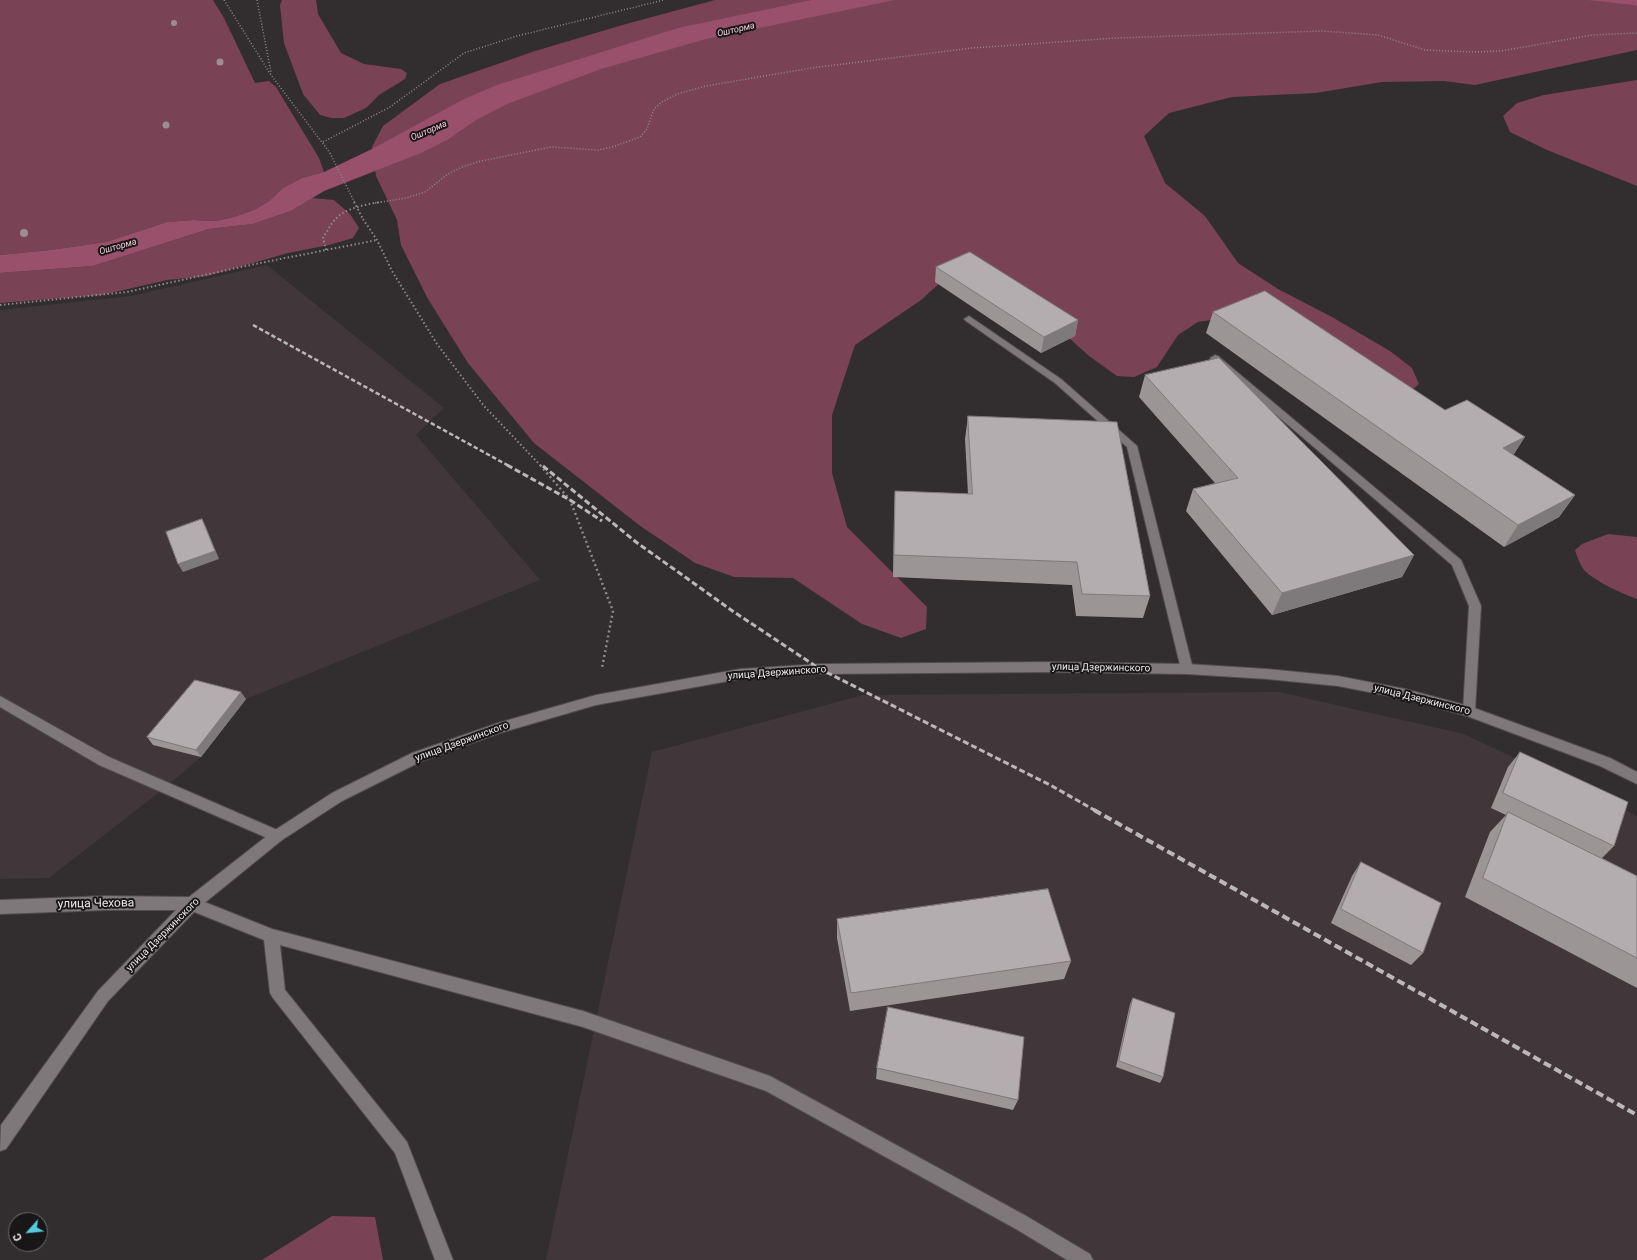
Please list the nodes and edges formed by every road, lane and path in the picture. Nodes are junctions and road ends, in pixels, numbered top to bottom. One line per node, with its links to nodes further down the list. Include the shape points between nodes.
1 (224, 0): 5 (path)
2 (257, 0): 5 (path)
3 (664, 0): 6 (path, via 518,36 464,53 390,107)
4 (1637, 33): 8 (path, via 1592,35 1501,51 1472,52 1425,50 1378,35 1322,31 1116,38 972,48 811,68 706,86 677,94 654,109 647,129 640,137 612,148 598,150 551,147 462,167 448,174 425,192 406,198 365,204 340,215 323,238)
5 (271, 74): 6 (path)
6 (323, 142): 7 (path, bridge, via 363,219)
7 (377, 240): 8 (path); 13 (path, via 392,271 437,344 484,406 570,500 613,611)
8 (326, 250): 9 (path, via 127,292)
9 (0, 305)
10 (969, 319): 12 (street, via 1058,381 1132,446)
11 (1215, 358): 15 (street, via 1457,563 1476,606)
12 (1187, 669): 13 (street, улица Дзержинского, via 820,668 740,674); 15 (street, улица Дзержинского, via 1338,681 1405,694)
13 (596, 700): 17 (street, улица Дзержинского, via 498,728 417,757 337,797)
14 (0, 701): 17 (street, via 104,761)
15 (1469, 711): 16 (street, улица Дзержинского, via 1605,762)
16 (1637, 778)
17 (277, 836): 18 (street, улица Дзержинского)
18 (192, 904): 19 (street, улица Чехова, via 107,903); 20 (street); 21 (street, улица Дзержинского, via 103,996)
19 (0, 907)
20 (271, 936): 22 (street, via 278,993 401,1148); 23 (street, via 583,1019 770,1084)
21 (0, 1143)
22 (444, 1260)
23 (1084, 1260)

